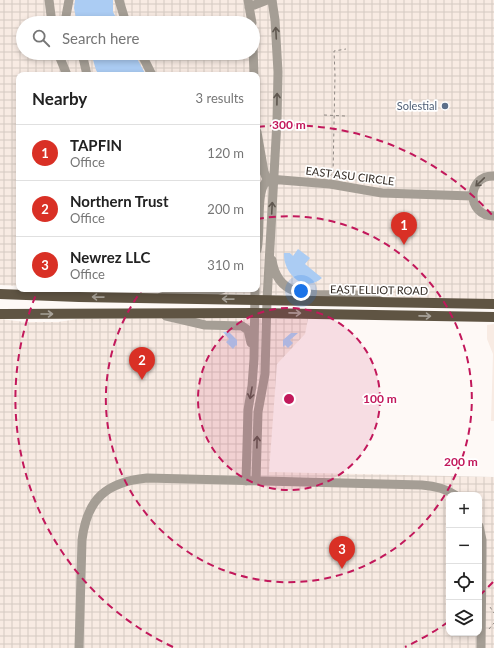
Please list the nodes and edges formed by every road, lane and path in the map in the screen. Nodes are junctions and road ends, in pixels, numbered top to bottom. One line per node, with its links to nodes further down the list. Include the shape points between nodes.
1 (50, 0): 7 (street)
2 (69, 0): 8 (street)
3 (119, 0): 9 (street)
4 (267, 0): 6 (street)
5 (272, 0): 26 (street, one-way to 5, via 278,72)
6 (249, 3): 10 (street)
7 (51, 16)
8 (66, 16)
9 (124, 16)
10 (251, 16)
11 (346, 50): 21 (path, via 334,50)
12 (61, 60): 16 (street)
13 (83, 60): 17 (street)
14 (147, 60): 18 (street)
15 (253, 60): 19 (street)
16 (65, 72)
17 (85, 72)
18 (151, 72)
19 (254, 72)
20 (324, 115): 21 (path)
21 (334, 115): 22 (path); 25 (path, via 333,174 329,175)
22 (345, 116)
23 (260, 150): 26 (street, via 264,175)
24 (494, 176): 27 (street, one-way to 27, via 480,180)
25 (329, 178)
26 (273, 180): 27 (street, EAST ASU CIRCLE, via 330,184 382,193); 28 (street, via 265,183 261,193); 30 (street, one-way to 26)
27 (472, 196): 29 (street, via 480,211)
28 (260, 216)
29 (494, 216)
30 (270, 236): 38 (street); 39 (street, via 273,266 277,276 289,289 301,294 365,296)
31 (178, 292): 33 (street)
32 (178, 292): 36 (street)
33 (213, 292)
34 (255, 292): 37 (street)
35 (0, 294): 36 (main road, EAST ELLIOT ROAD, one-way to 35)
36 (157, 298): 37 (main road, EAST ELLIOT ROAD, one-way to 36)
37 (255, 300): 38 (main road, EAST ELLIOT ROAD); 41 (street)
38 (267, 300): 39 (main road, EAST ELLIOT ROAD); 42 (street)
39 (383, 302): 40 (main road, EAST ELLIOT ROAD)
40 (494, 304)
41 (256, 313): 42 (main road); 44 (main road); 46 (street)
42 (266, 313): 45 (main road, one-way to 45); 48 (street, one-way to 42, via 258,412 265,374)
43 (0, 314): 44 (main road, one-way to 44)
44 (158, 314): 46 (street, via 205,324 237,325 245,328 251,340)
45 (494, 317)
46 (252, 374): 47 (street, one-way to 47)
47 (246, 480): 48 (street); 51 (street, via 147,478 113,486 102,494 90,509 84,523)
48 (256, 481): 49 (street, via 422,485)
49 (450, 492)
50 (479, 528): 52 (street, via 482,540)
51 (79, 648)
52 (481, 648)

